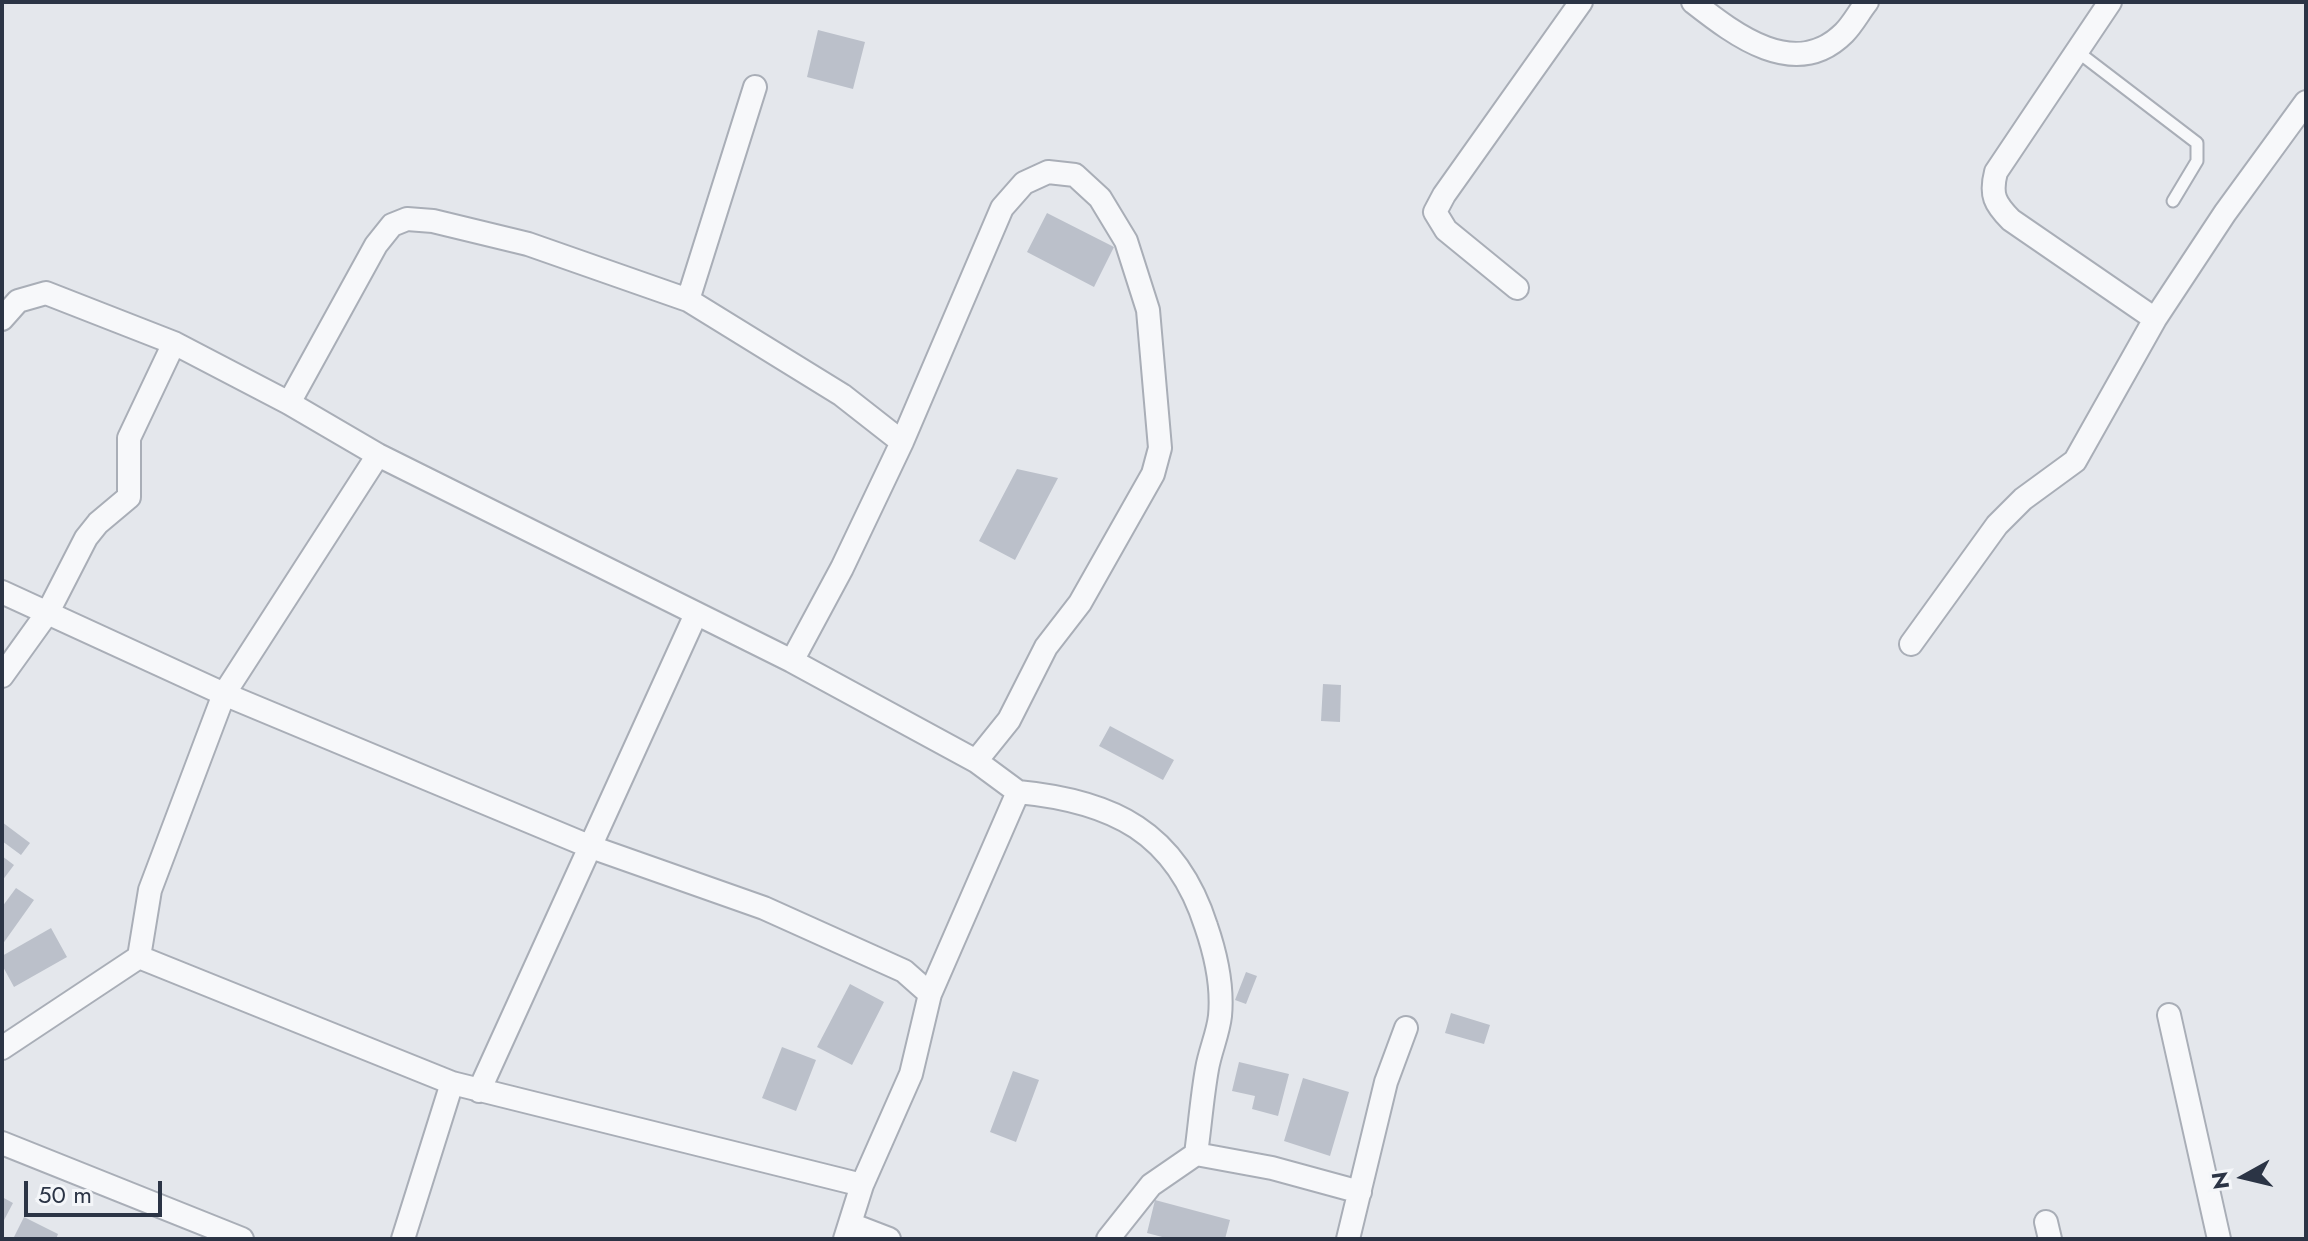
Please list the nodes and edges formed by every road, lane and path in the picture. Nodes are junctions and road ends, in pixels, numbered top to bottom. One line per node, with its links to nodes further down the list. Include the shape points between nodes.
1 (1581, 2): 9 (street, via 1435,212 1446,230)
2 (1693, 2): 3 (street, via 1763,50 1806,54 1843,34)
3 (1867, 2)
4 (2110, 2): 5 (street)
5 (2078, 52): 8 (lane, via 2197,143 2197,161); 12 (street, via 1996,172 1991,190 1996,205 2011,220)
6 (755, 87): 10 (street)
7 (2306, 102): 12 (street)
8 (2173, 201)
9 (1517, 288)
10 (688, 300): 14 (street, via 528,244 407,219 392,225 376,245); 15 (street, via 842,395)
11 (2, 319): 13 (street, via 18,301 46,293)
12 (2155, 319): 20 (street, via 2090,442 2075,461 1997,525)
13 (174, 343): 14 (street); 18 (street, via 129,438 129,497 86,538)
14 (289, 403): 16 (street)
15 (902, 442): 21 (street); 24 (street, via 1002,208 1024,183 1048,172 1075,175 1100,198 1126,241 1144,296 1160,448 1153,474 1080,603 1046,647 1009,720)
16 (378, 455): 19 (street); 23 (street)
17 (2, 592): 18 (street)
18 (48, 612): 22 (street); 23 (street)
19 (696, 614): 21 (street); 26 (street)
20 (1911, 644)
21 (792, 661): 24 (street)
22 (2, 676)
23 (224, 694): 26 (street); 27 (street, via 150,890)
24 (976, 761): 25 (street)
25 (1018, 792): 28 (street); 35 (street, via 1056,796 1106,811 1159,841 1194,888 1218,962 1220,1015)
26 (591, 847): 28 (street, via 764,908 904,971); 33 (street)
27 (139, 957): 31 (street); 32 (street)
28 (930, 994): 36 (street, via 911,1074)
29 (2169, 1015): 44 (street)
30 (1406, 1028): 37 (street, via 1386,1082)
31 (2, 1048)
32 (452, 1083): 33 (street); 40 (street)
33 (479, 1091): 36 (street)
34 (2, 1143): 39 (street)
35 (1196, 1154): 37 (street); 42 (street, via 1151,1185)
36 (862, 1185): 38 (street)
37 (1360, 1192): 43 (street)
38 (847, 1231): 41 (street)
39 (242, 1239)
40 (403, 1239)
41 (889, 1239)
42 (1108, 1239)
43 (1348, 1239)
44 (2219, 1239)

